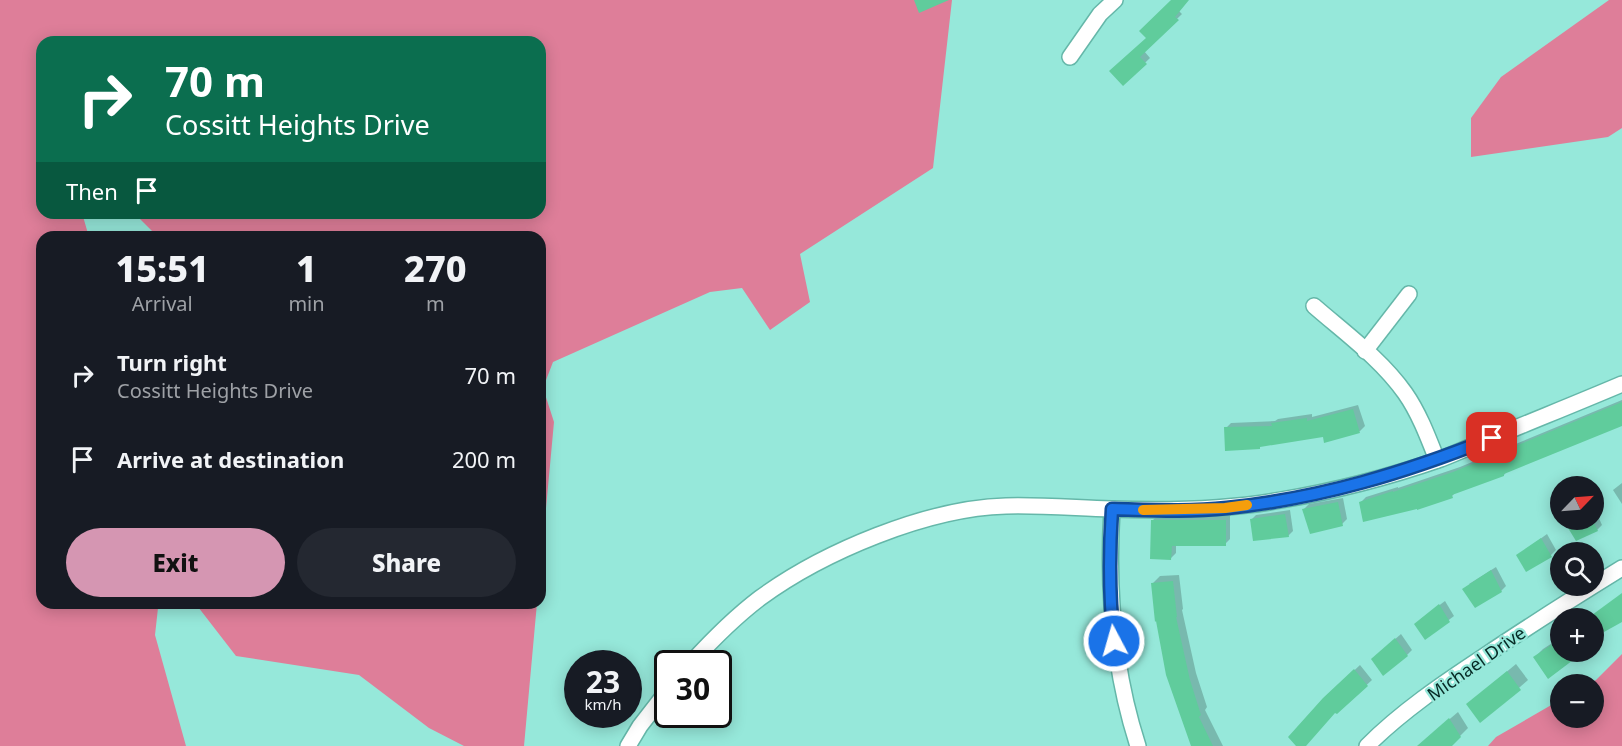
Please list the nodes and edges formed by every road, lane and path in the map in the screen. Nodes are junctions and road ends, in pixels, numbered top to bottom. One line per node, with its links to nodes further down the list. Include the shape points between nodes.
1 (1115, 0): 2 (street)
2 (1070, 57)
3 (1409, 294): 5 (street)
4 (1314, 306): 5 (street)
5 (1365, 351): 7 (street, via 1406,394)
6 (1622, 384): 7 (street)
7 (1437, 460): 8 (street, via 1349,487 1281,500 1225,508)
8 (1112, 509): 10 (street, via 1004,506 927,519 892,531 820,561 789,579 729,624); 13 (street, via 1110,585 1117,663)
9 (1622, 568): 14 (street, Michael Drive, via 1449,680)
10 (704, 650)
11 (654, 708): 12 (street)
12 (628, 746)
13 (1138, 746)
14 (1366, 746)

